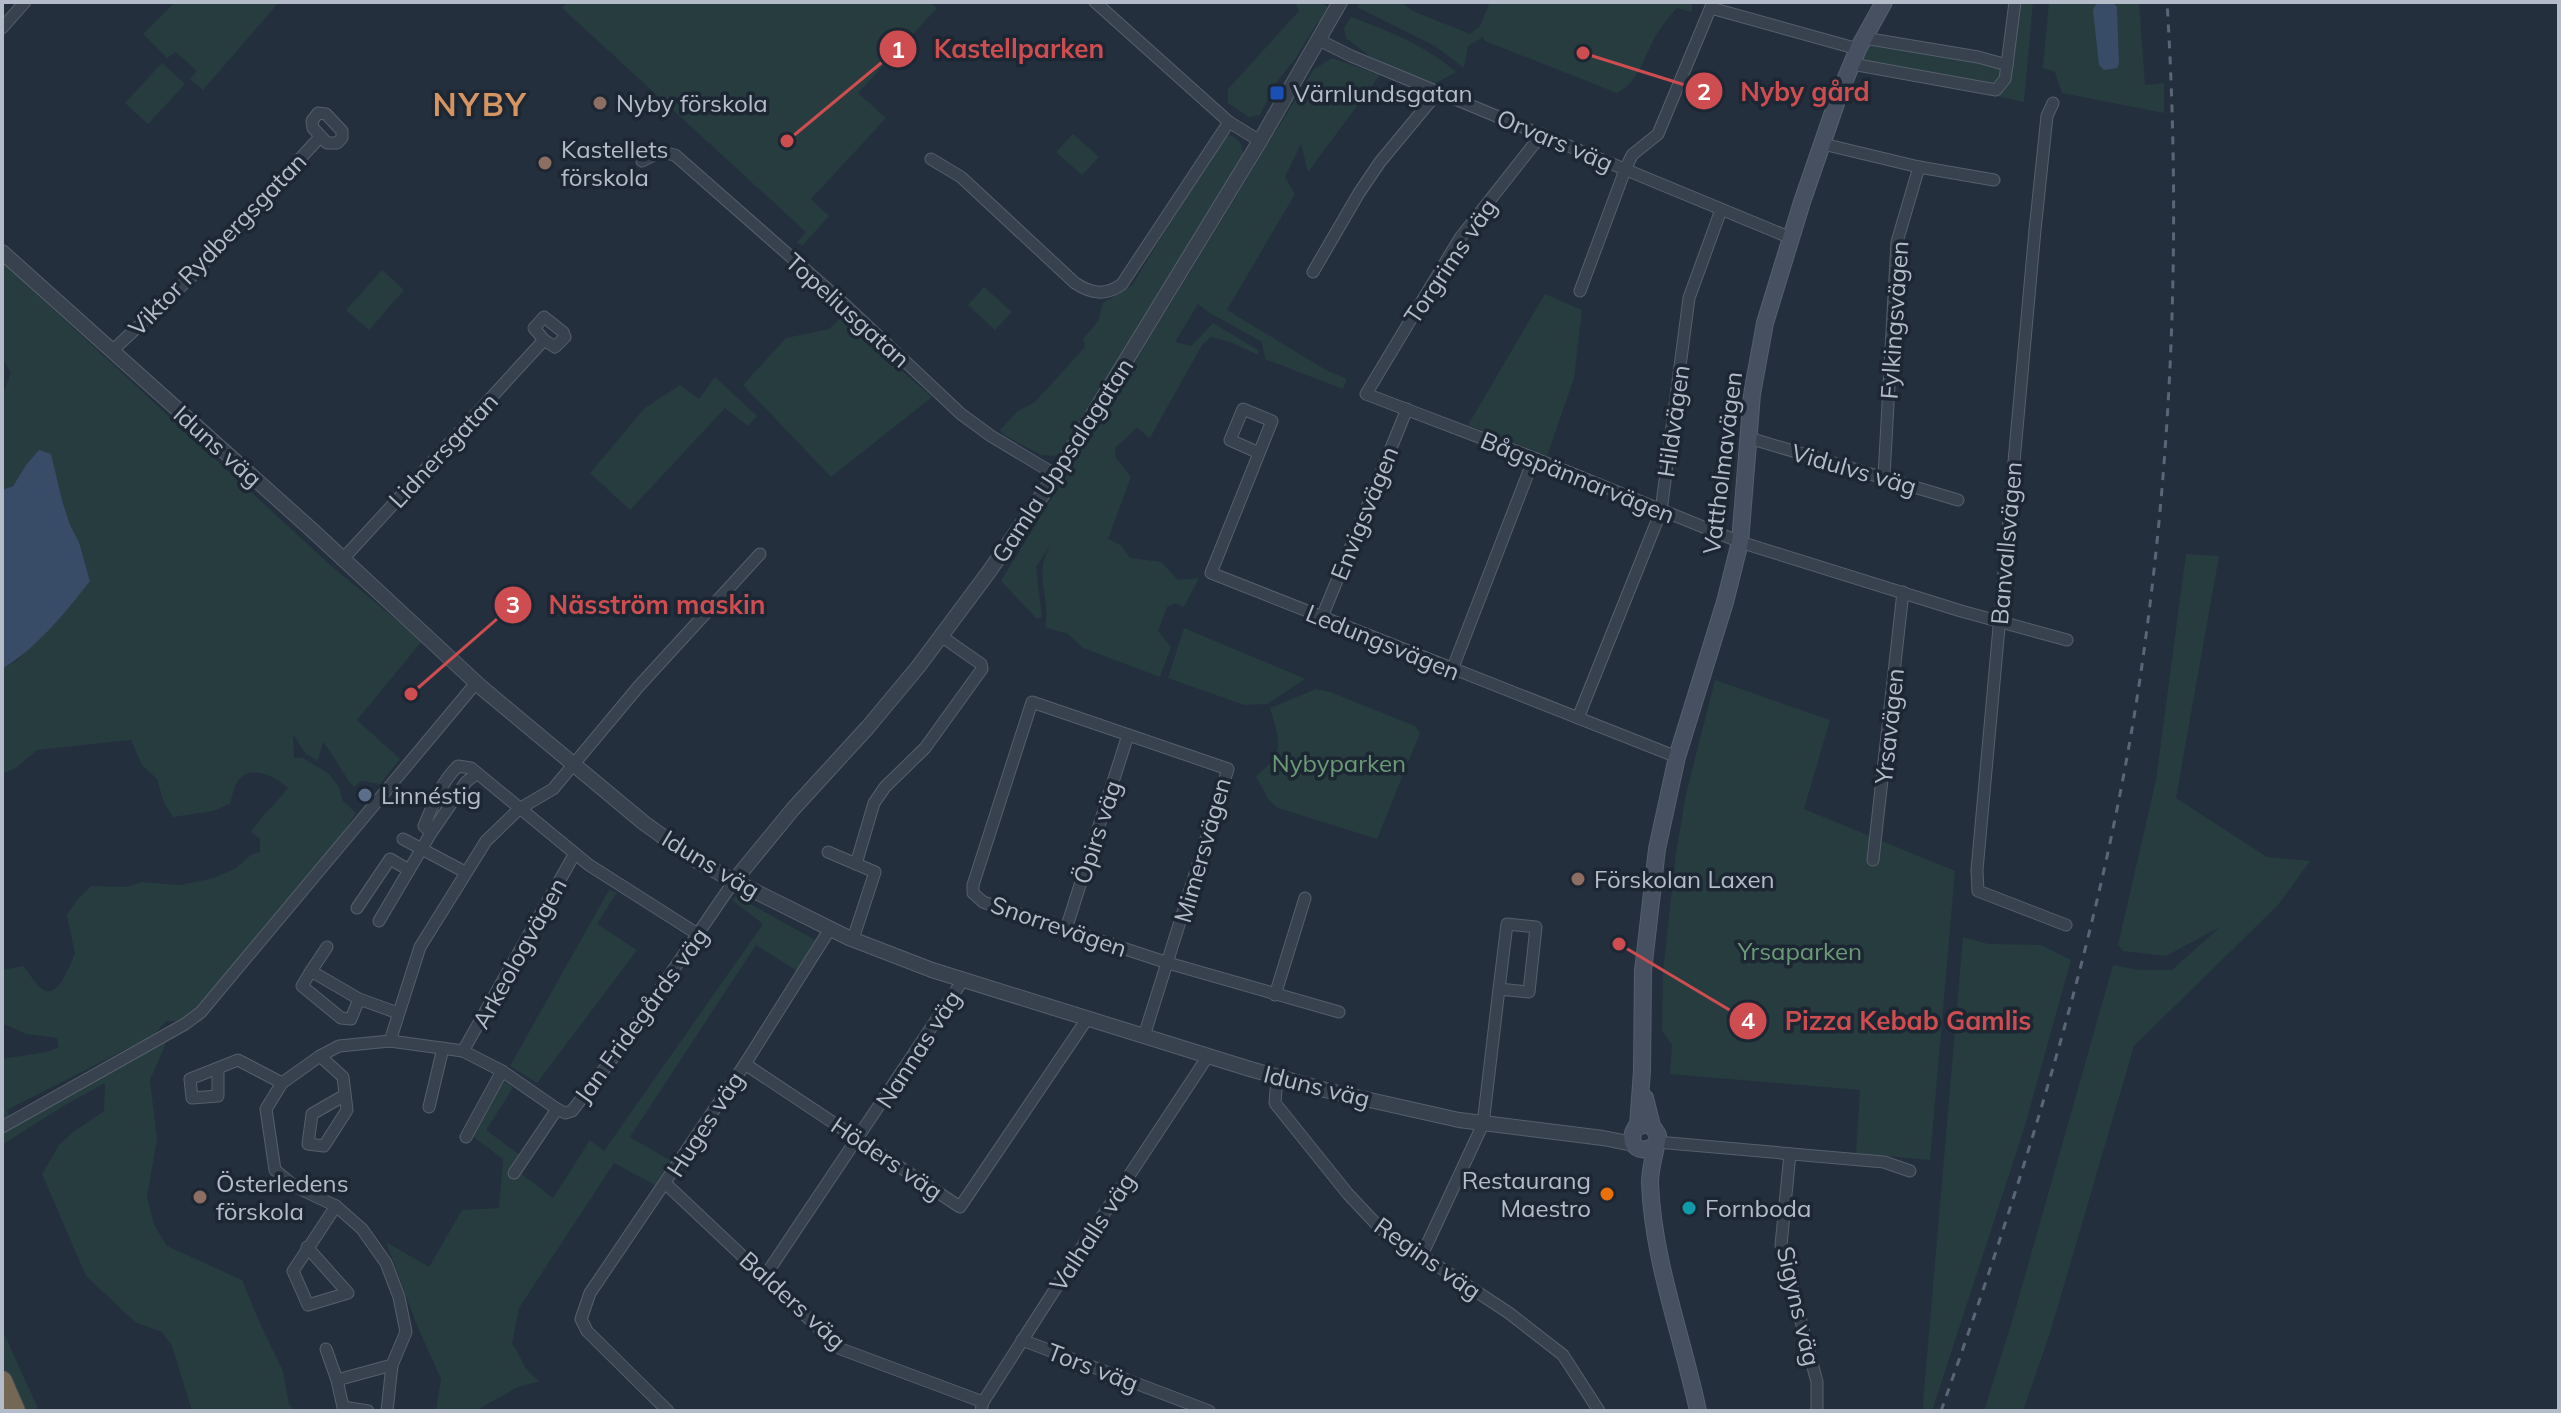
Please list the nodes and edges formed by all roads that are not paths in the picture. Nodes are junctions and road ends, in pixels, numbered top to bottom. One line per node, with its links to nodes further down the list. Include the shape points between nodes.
1 (25, 2): 7 (street)
2 (1095, 2): 13 (street)
3 (1340, 2): 8 (street, Gamla Uppsalagatan)
4 (1884, 2): 9 (main road, Vattholmavägen)
5 (2015, 2): 10 (street)
6 (1712, 5): 9 (street); 21 (street, via 1658,134 1632,155)
7 (2, 28)
8 (1319, 40): 11 (street, Orvars väg); 16 (street, Gamla Uppsalagatan)
9 (1858, 50): 10 (street, via 1965,55); 10 (street, via 1996,90); 17 (main road, Vattholmavägen)
10 (2007, 65)
11 (1438, 92): 14 (street, Orvars väg); 26 (street, via 1380,162)
12 (2053, 103): 44 (street, Banvallsvägen, via 2047,116 2035,230)
13 (1229, 122): 16 (street); 18 (street, via 1122,284 1099,293 1075,283 961,177)
14 (1542, 134): 21 (street, Orvars väg); 30 (street, Torgrims väg, via 1460,238)
15 (320, 137): 29 (street, Viktor Rydbergsgatan, via 191,277)
16 (1260, 141): 35 (street, Gamla Uppsalagatan)
17 (1823, 144): 20 (street); 24 (main road, Vattholmavägen)
18 (931, 159)
19 (642, 161): 35 (street, Topeliusgatan, via 660,152 675,155 961,414)
20 (1919, 167): 22 (street); 36 (street, Fylkingsvägen, via 1897,242)
21 (1625, 170): 23 (street, Orvars väg); 27 (street)
22 (1994, 180)
23 (1721, 210): 24 (street, Orvars väg); 38 (street, Hildvägen, via 1689,298)
24 (1791, 238): 32 (main road, Vattholmavägen, via 1765,323)
25 (2, 252): 29 (street, Iduns väg)
26 (1313, 272)
27 (1580, 291)
28 (544, 340): 41 (street, Lidnersgatan)
29 (113, 350): 41 (street, Iduns väg)
30 (1366, 394): 31 (street, Bågspännarvägen)
31 (1407, 409): 34 (street, Bågspännarvägen); 43 (street, Envigsvägen)
32 (1749, 438): 36 (street, Vidulvs väg); 39 (main road, Vattholmavägen)
33 (1259, 453): 43 (street, Ledungsvägen, via 1211,573)
34 (1534, 458): 38 (street, Bågspännarvägen); 47 (street)
35 (1056, 475): 45 (street, Gamla Uppsalagatan)
36 (1884, 476): 37 (street, Vidulvs väg)
37 (1958, 500)
38 (1661, 511): 39 (street, Bågspännarvägen); 50 (street, Hildvägen)
39 (1740, 542): 42 (street, Bågspännarvägen); 52 (main road, Vattholmavägen)
40 (760, 554): 53 (street)
41 (342, 560): 48 (street, Iduns väg)
42 (1903, 592): 44 (street, Bågspännarvägen); 61 (street, Yrsavägen)
43 (1322, 617): 47 (street, Ledungsvägen)
44 (1999, 621): 46 (street, Bågspännarvägen); 69 (street, Banvallsvägen, via 1979,897)
45 (941, 636): 62 (street, via 982,669 925,748 874,803); 65 (street, Gamla Uppsalagatan)
46 (2067, 640)
47 (1452, 670): 50 (street, Ledungsvägen)
48 (476, 683): 53 (street, Iduns väg); 99 (street, via 201,1012)
49 (1032, 702): 51 (street, Mimersvägen); 71 (street, Snorrevägen, via 973,893 983,902)
50 (1578, 718): 52 (street, Ledungsvägen)
51 (1128, 735): 71 (street, Öpirs väg); 75 (street, Mimersvägen, via 1228,769)
52 (1677, 757): 102 (main road, Vattholmavägen, via 1657,849 1643,971)
53 (574, 765): 55 (street, via 553,789); 65 (street, Iduns väg, via 644,823)
54 (477, 773): 55 (street, Arkeologvägen); 56 (street); 56 (street, via 458,766 451,773 424,826)
55 (519, 809): 60 (street, Arkeologvägen); 64 (street, via 486,841)
56 (431, 833): 58 (street)
57 (403, 839): 58 (street)
58 (423, 849): 63 (street); 64 (street)
59 (828, 852): 62 (street)
60 (574, 855): 72 (street, Arkeologvägen); 87 (street, Arkeologvägen)
61 (1873, 860)
62 (856, 864): 73 (street, via 875,872)
63 (409, 870): 67 (street, via 390,859); 68 (street)
64 (465, 872): 82 (street, via 420,947)
65 (734, 881): 70 (street, Iduns väg); 72 (street, Jan Fridegårds väg)
66 (1305, 898): 79 (street)
67 (357, 908)
68 (379, 921)
69 (2066, 925)
70 (830, 929): 73 (street, Iduns väg); 90 (street, Huges väg)
71 (1066, 929): 75 (street, Snorrevägen)
72 (699, 935): 97 (street, Jan Fridegårds väg, via 572,1111)
73 (853, 939): 77 (street, Iduns väg)
74 (327, 947): 76 (street)
75 (1168, 963): 79 (street, Snorrevägen); 84 (street, Mimersvägen)
76 (311, 971): 80 (street); 80 (street, via 302,986 341,1018 351,1019)
77 (963, 980): 83 (street, Iduns väg); 101 (street, Nannas väg)
78 (1499, 989): 78 (street, via 1529,992 1536,927 1507,924); 98 (street)
79 (1275, 995): 81 (street, Snorrevägen)
80 (359, 999): 82 (street)
81 (1339, 1012)
82 (398, 1013): 85 (street)
83 (1087, 1019): 84 (street, Iduns väg); 101 (street, Höders väg, via 960,1207)
84 (1144, 1036): 89 (street, Iduns väg)
85 (390, 1041): 86 (street); 88 (street, via 339,1046)
86 (443, 1048): 87 (street); 96 (street)
87 (463, 1051): 92 (street)
88 (320, 1056): 93 (street); 95 (street, via 343,1077)
89 (1208, 1056): 98 (street, Iduns väg, via 1325,1090); 111 (street, Valhalls väg)
90 (745, 1064): 101 (street, Höders väg); 106 (street, Huges väg)
91 (218, 1069): 93 (street, via 238,1060)
92 (502, 1071): 97 (street); 100 (street)
93 (282, 1083): 107 (street, via 266,1109 275,1170 294,1186)
94 (1276, 1090): 109 (street, Regins väg, via 1275,1103 1348,1194 1380,1228)
95 (345, 1095): 95 (street, via 347,1110 324,1146 308,1144 312,1114)
96 (429, 1107)
97 (557, 1109): 105 (street, Jan Fridegårds väg)
98 (1483, 1124): 102 (street, Iduns väg); 109 (street)
99 (2, 1127)
100 (466, 1137)
101 (859, 1138): 110 (street, Nannas väg)
102 (1644, 1138): 103 (street, Iduns väg); 123 (main road, Vattholmavägen, via 1664,1280)
103 (1790, 1154): 104 (street, Iduns väg, via 1884,1162); 124 (street, Sigyns väg, via 1781,1245 1817,1382)
104 (1910, 1171)
105 (514, 1173)
106 (666, 1184): 110 (street, Balders väg); 120 (street, Huges väg, via 590,1293 581,1319)
107 (336, 1206): 108 (street); 113 (street, via 362,1229 386,1263 399,1297 406,1332)
108 (307, 1247): 108 (street, via 293,1271 308,1305 348,1293)
109 (1422, 1255): 122 (street, Regins väg, via 1563,1355)
110 (765, 1276): 116 (street, Balders väg, via 841,1349)
111 (1022, 1340): 116 (street, Valhalls väg); 121 (street, Tors väg)
112 (326, 1349): 114 (street)
113 (392, 1365): 114 (street); 119 (street)
114 (337, 1380): 118 (street, via 343,1407)
115 (2, 1381): 117 (highway)
116 (982, 1406)
117 (15, 1411)
118 (368, 1411)
119 (387, 1411)
120 (668, 1411)
121 (1209, 1411)
122 (1599, 1411)
123 (1698, 1411)
124 (1817, 1411)

